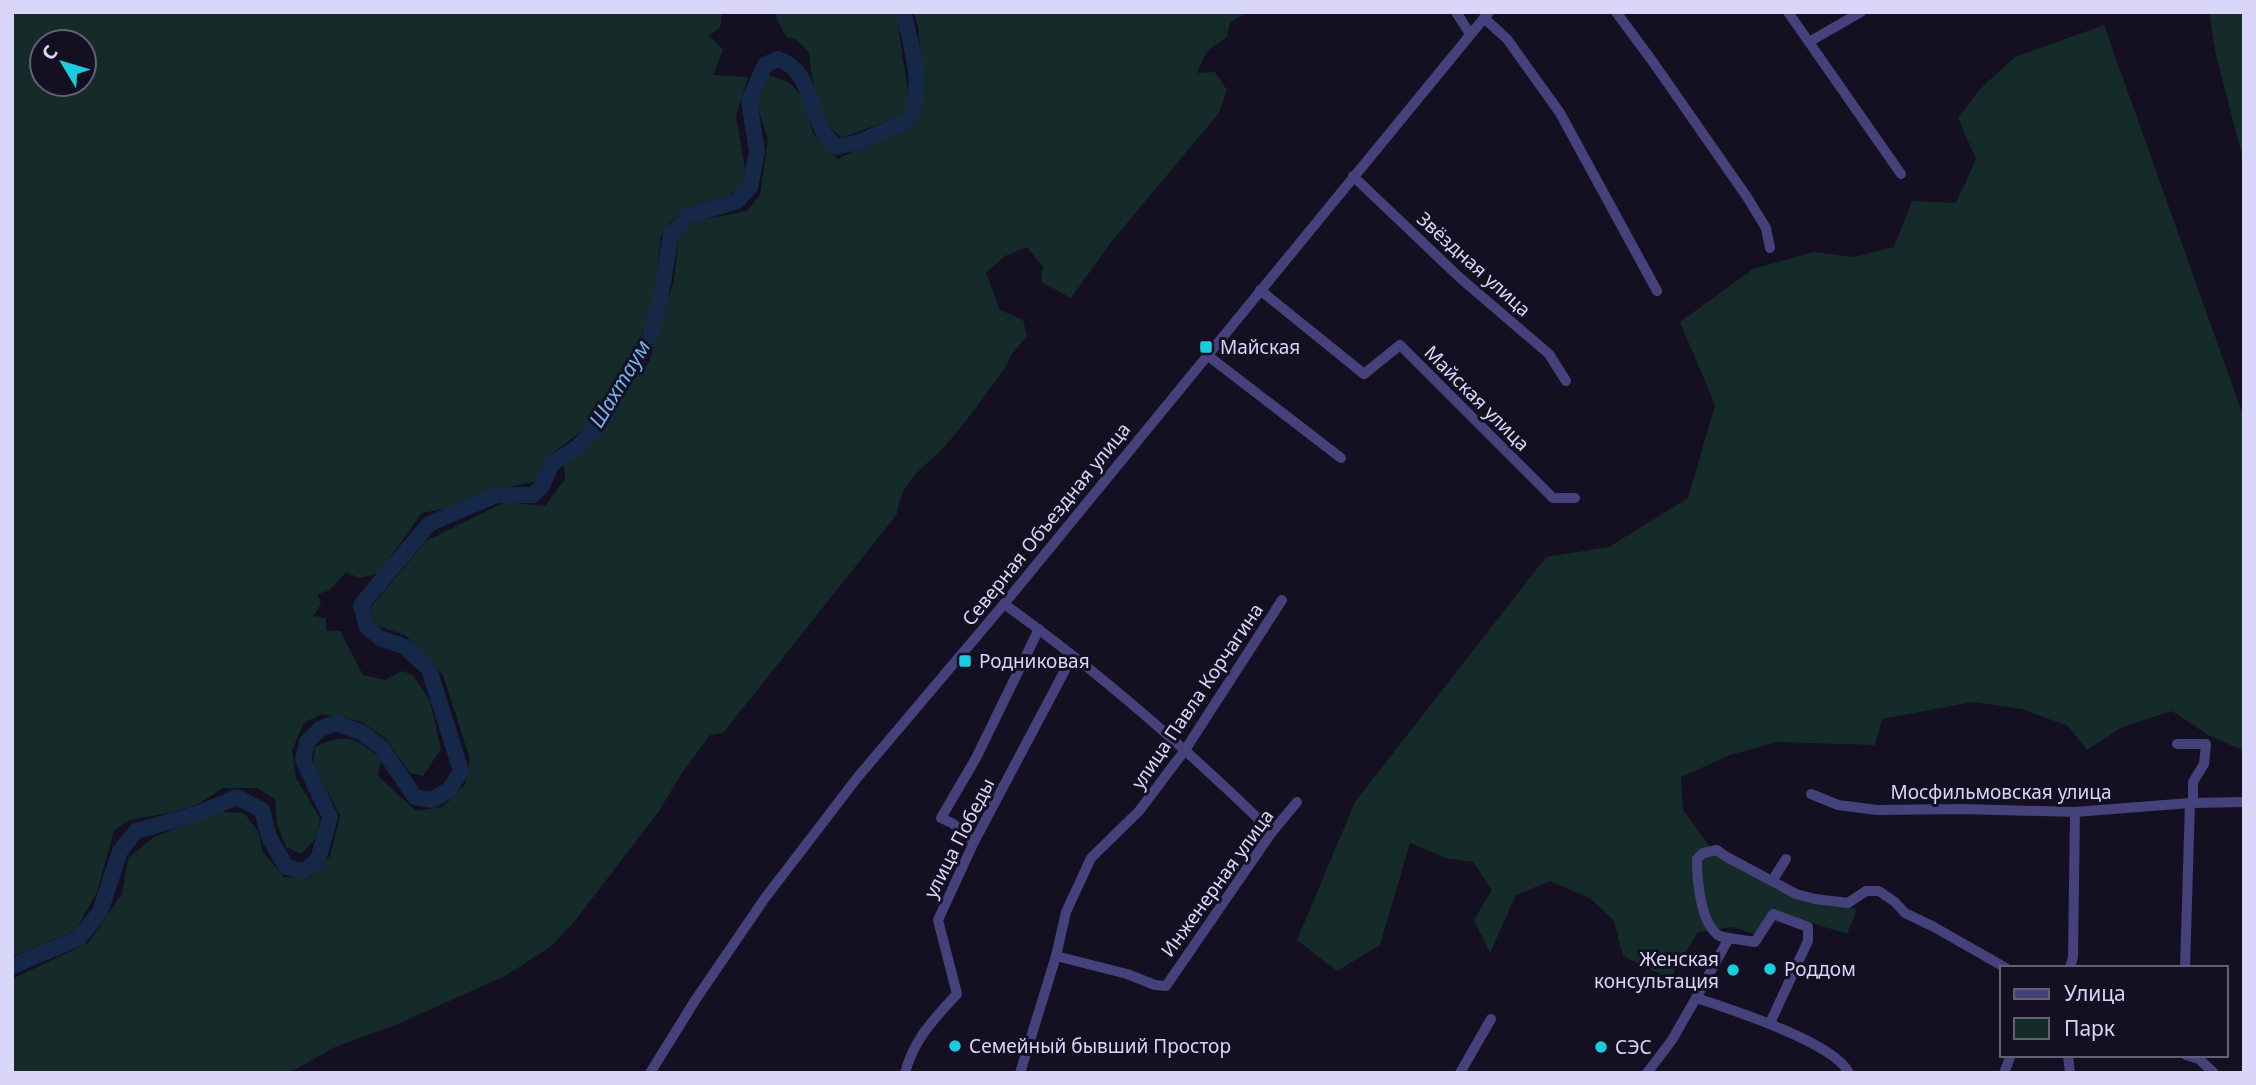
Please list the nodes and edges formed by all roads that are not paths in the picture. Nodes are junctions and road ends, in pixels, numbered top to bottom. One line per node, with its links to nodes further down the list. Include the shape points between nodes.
1 (1456, 12): 6 (street)
2 (1616, 12): 10 (street, via 1747,197 1766,228)
3 (1788, 12): 7 (street)
4 (1861, 12): 7 (street)
5 (1486, 15): 6 (street, Северная Объездная улица); 12 (street, via 1559,113)
6 (1470, 34): 9 (street, Северная Объездная улица)
7 (1809, 42): 8 (street)
8 (1901, 174)
9 (1353, 176): 11 (street, Северная Объездная улица); 14 (street, Звёздная улица, via 1459,277 1549,354)
10 (1770, 248)
11 (1260, 290): 13 (street, Северная Объездная улица); 16 (street, Майская улица, via 1364,374 1399,345 1553,498)
12 (1657, 291)
13 (1207, 355): 15 (street); 18 (street, Северная Объездная улица)
14 (1566, 381)
15 (1341, 458)
16 (1575, 498)
17 (1282, 600): 22 (street, улица Павла Корчагина)
18 (1004, 604): 19 (street); 41 (street, Северная Объездная улица, via 858,778 765,898)
19 (1039, 629): 20 (street); 29 (street, via 941,818)
20 (1072, 657): 22 (street); 29 (street, улица Победы)
21 (2177, 744): 26 (street, via 2206,744 2204,764 2193,782)
22 (1185, 750): 28 (street); 33 (street, улица Павла Корчагина, via 1139,811 1091,858 1066,912)
23 (1811, 794): 27 (street, Мосфильмовская улица, via 1838,805 1877,810)
24 (1297, 802): 28 (street, Инженерная улица)
25 (2244, 802): 26 (street, Мосфильмовская улица)
26 (2192, 803): 27 (street, Мосфильмовская улица); 36 (street)
27 (2075, 812): 35 (street)
28 (1272, 832): 33 (street, Инженерная улица, via 1166,986)
29 (974, 842): 42 (street, улица Победы, via 937,920 957,994 925,1028)
30 (1786, 859): 31 (street)
31 (1772, 881): 32 (street, via 1717,849 1697,859 1699,899 1717,935); 34 (street, via 1796,894 1848,903 1866,891 1878,891 1905,914)
32 (1729, 938): 37 (street); 39 (street, via 1755,942 1773,914 1808,927 1808,942)
33 (1056, 956): 43 (street, улица Павла Корчагина)
34 (2002, 966)
35 (2071, 966)
36 (2185, 966)
37 (1696, 998): 39 (street); 45 (street)
38 (1491, 1019): 44 (street)
39 (1770, 1023): 46 (street, via 1836,1057)
40 (2192, 1057): 47 (street)
41 (650, 1073)
42 (905, 1073)
43 (1020, 1073)
44 (1460, 1073)
45 (1647, 1073)
46 (1849, 1073)
47 (2214, 1073)

